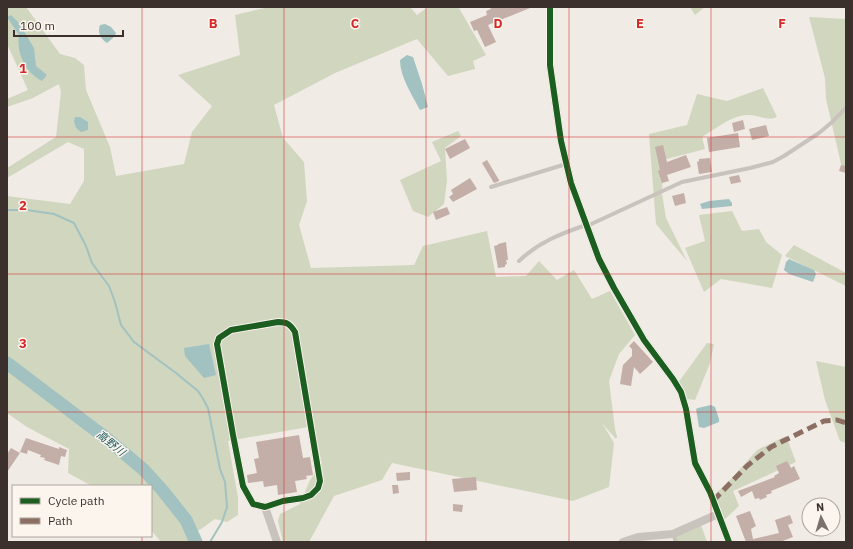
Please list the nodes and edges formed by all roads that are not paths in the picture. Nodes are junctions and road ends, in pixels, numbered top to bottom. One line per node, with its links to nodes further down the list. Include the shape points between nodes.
1 (550, 7): 3 (street, via 550,65)
2 (846, 108): 5 (lane, via 819,133 773,162 682,182)
3 (566, 164): 4 (lane); 5 (street)
4 (491, 187)
5 (586, 226): 6 (lane, via 532,248); 8 (street, via 614,288 644,340 681,392 695,463)
6 (518, 261)
7 (265, 507): 7 (street, via 253,504 243,486 217,344 219,338 231,330 286,322 295,332 320,481 318,488 311,495); 10 (street)
8 (718, 514): 9 (street); 12 (street)
9 (674, 538): 11 (street, via 638,536)
10 (277, 542)
11 (623, 542)
12 (729, 542)

